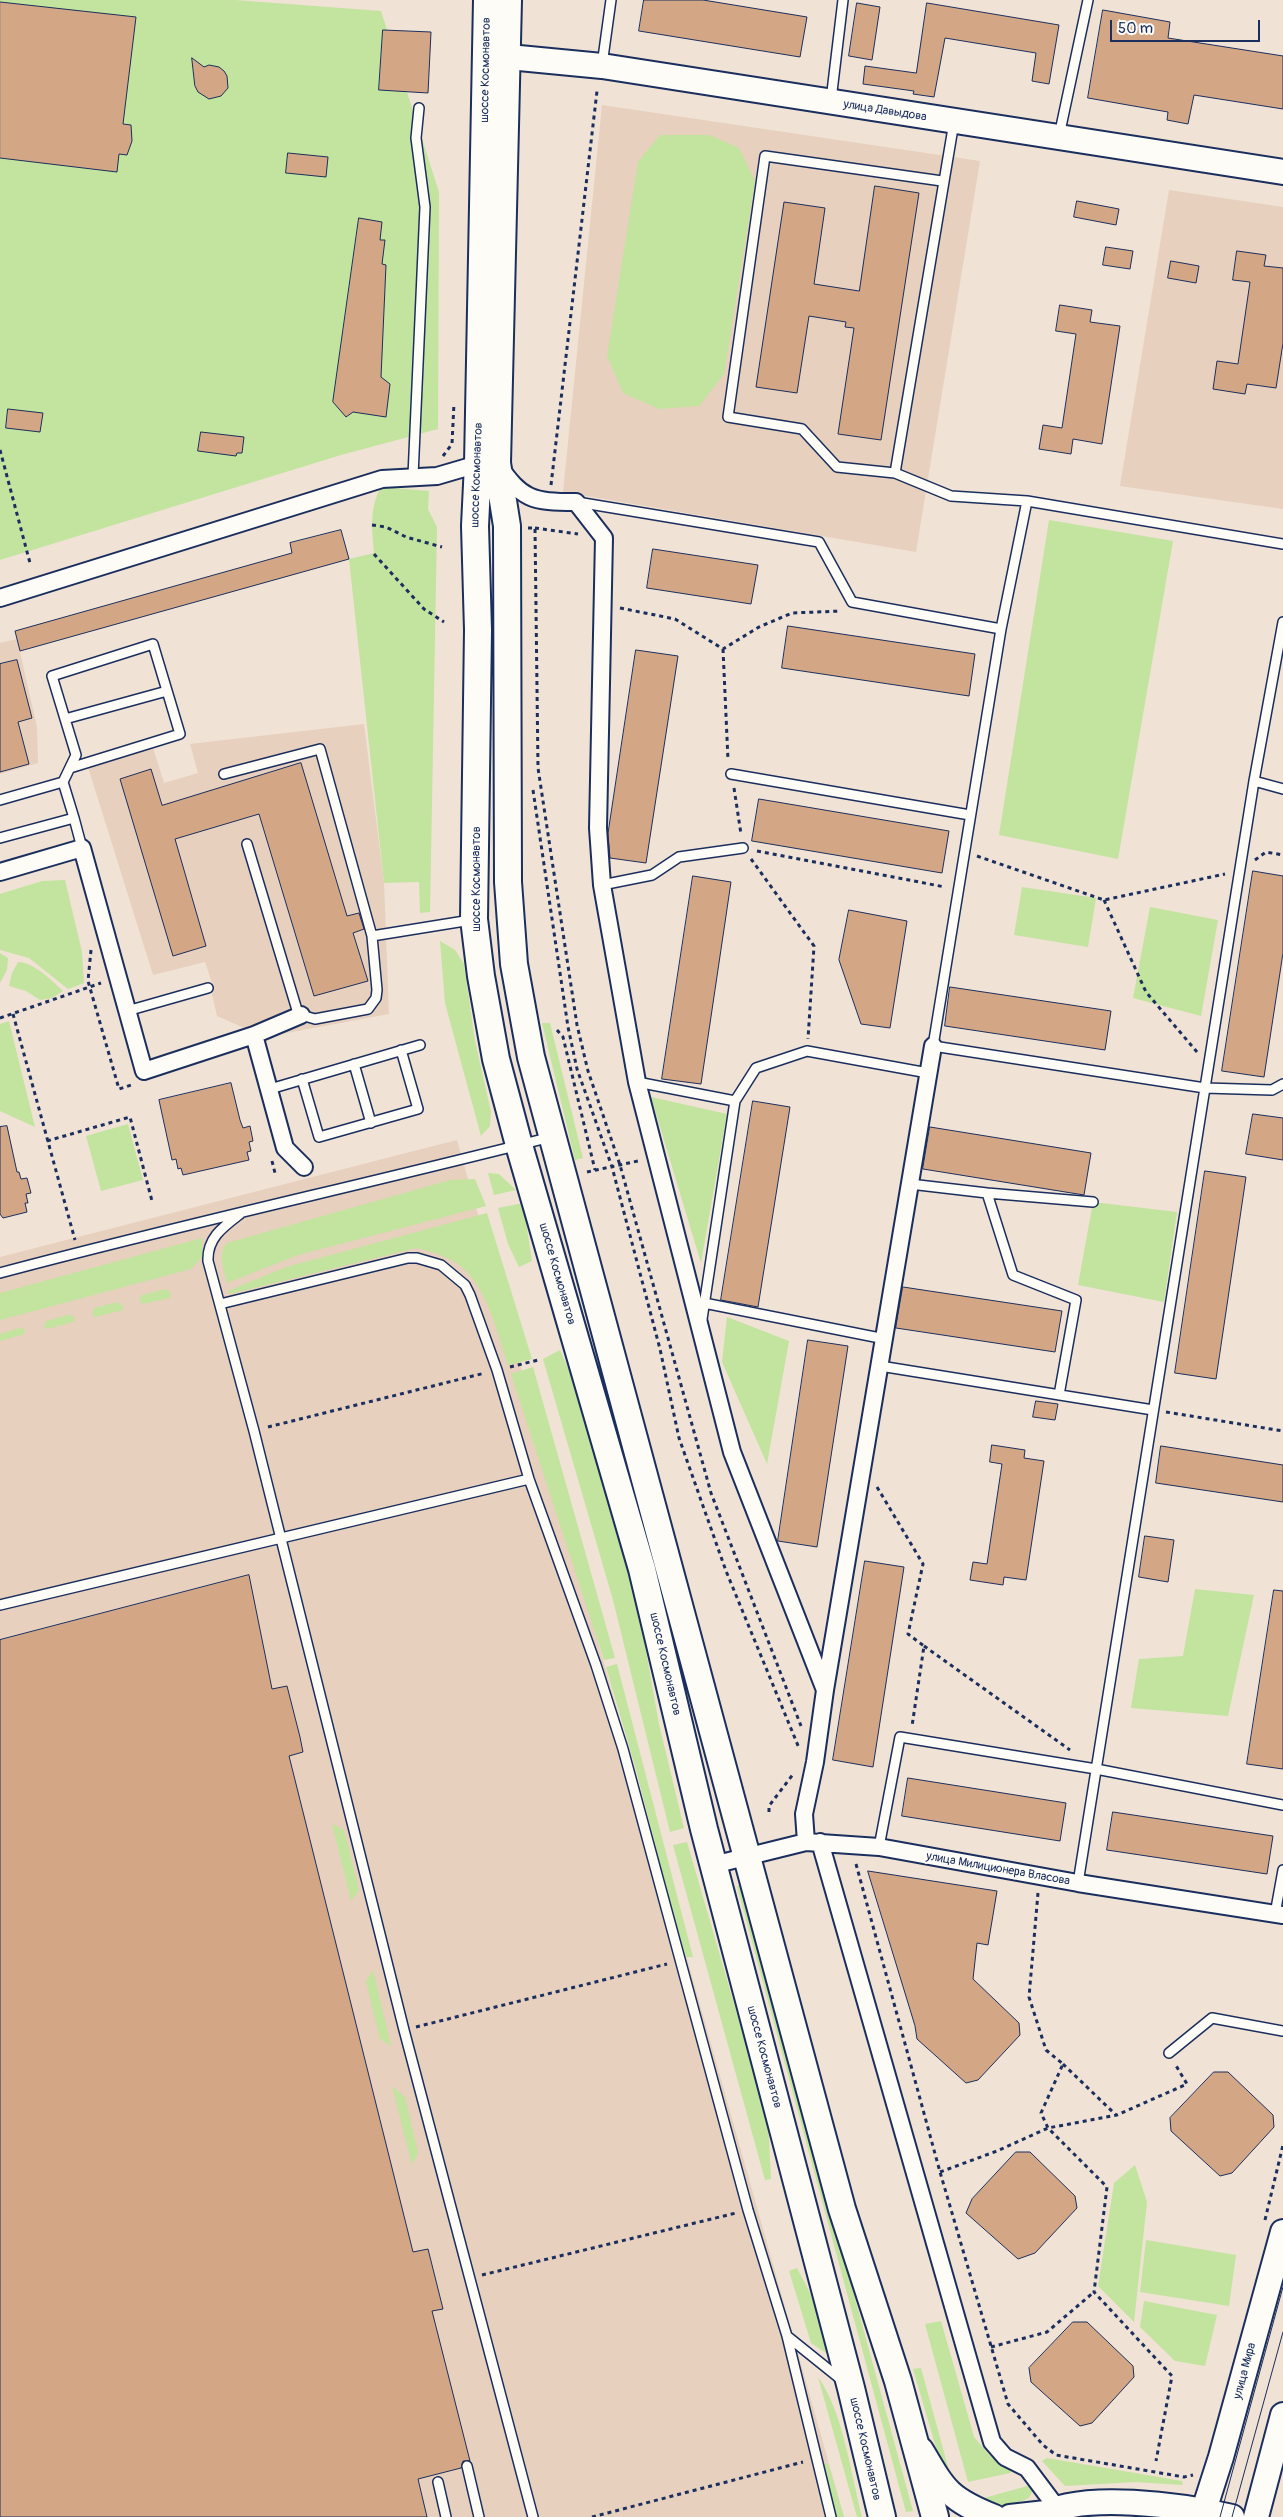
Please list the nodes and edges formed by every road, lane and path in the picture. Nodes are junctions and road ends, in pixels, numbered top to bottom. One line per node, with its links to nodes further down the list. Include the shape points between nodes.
1 (487, 0): 6 (main road, шоссе Космонавтов)
2 (508, 0): 6 (main road, шоссе Космонавтов)
3 (611, 0): 7 (lane)
4 (843, 0): 9 (lane)
5 (1088, 0): 12 (lane)
6 (496, 55): 7 (street, улица Давыдова); 16 (main road, шоссе Космонавтов)
7 (602, 66): 9 (street, улица Давыдова)
8 (597, 91): 19 (path)
9 (830, 103): 11 (street, улица Давыдова)
10 (419, 108): 18 (lane, via 416,138 425,207)
11 (954, 122): 12 (street, улица Давыдова); 14 (lane)
12 (1059, 136): 13 (street, улица Давыдова)
13 (1283, 172)
14 (942, 181): 17 (lane); 17 (lane, via 765,156 728,417 802,429 836,467)
15 (0, 450): 29 (path)
16 (488, 463): 18 (street, via 437,476); 19 (street, шоссе Космонавтов, via 513,486 540,502); 60 (main road, шоссе Космонавтов, via 475,526 478,640); 85 (main road, шоссе Космонавтов, via 507,526 506,790 514,964 531,1057)
17 (895, 473): 21 (lane, via 951,496)
18 (413, 476): 30 (street, via 382,479)
19 (549, 502): 20 (street, шоссе Космонавтов)
20 (576, 502): 25 (street); 31 (lane, via 819,542)
21 (1027, 502): 26 (lane); 35 (lane)
22 (372, 525): 27 (path)
23 (534, 528): 24 (path, via 526,528); 25 (path); 89 (path, via 538,768 577,1025 588,1071)
24 (526, 538)
25 (604, 538): 57 (street, via 598,828)
26 (1283, 544)
27 (442, 547)
28 (374, 554): 33 (path, via 424,609)
29 (30, 563)
30 (0, 598)
31 (852, 602): 35 (lane); 36 (path, via 840,611 792,613)
32 (615, 607): 36 (path, via 675,619)
33 (444, 622)
34 (1283, 622): 43 (lane)
35 (1001, 628): 47 (lane)
36 (723, 648): 41 (path, via 727,756)
37 (167, 691): 38 (lane); 38 (lane, via 152,644 52,676); 39 (lane, via 180,734)
38 (65, 719): 39 (lane, via 76,754)
39 (70, 768): 44 (lane)
40 (224, 774): 61 (lane, via 320,749)
41 (731, 774): 47 (lane); 52 (path)
42 (532, 780): 91 (path, via 568,1028 577,1069)
43 (1254, 781): 45 (lane); 55 (lane)
44 (63, 782): 46 (lane); 48 (lane)
45 (1283, 789)
46 (0, 800)
47 (970, 815): 53 (lane)
48 (74, 818): 49 (lane); 51 (lane)
49 (0, 838)
50 (247, 844): 66 (lane)
51 (82, 848): 56 (street); 62 (street)
52 (743, 848): 57 (lane, via 679,857 652,875); 58 (path); 73 (path, via 814,946)
53 (964, 852): 58 (lane); 59 (path)
54 (1283, 855): 55 (path, via 1266,852)
55 (1240, 870): 59 (path); 79 (lane)
56 (0, 872)
57 (602, 886): 77 (street)
58 (958, 890): 71 (lane)
59 (1104, 900): 79 (path, via 1146,992 1201,1057)
60 (474, 919): 61 (lane); 87 (main road, шоссе Космонавтов, via 496,1059)
61 (372, 936): 66 (lane, via 377,980 373,1004 363,1011 316,1019)
62 (118, 976): 64 (street); 65 (path)
63 (208, 988): 64 (lane)
64 (127, 1011): 69 (street, via 144,1071)
65 (13, 1014): 67 (path); 86 (path)
66 (300, 1015): 69 (street)
67 (0, 1018)
68 (557, 1030): 92 (path, via 563,1037)
69 (254, 1035): 80 (street)
70 (420, 1045): 72 (lane)
71 (933, 1046): 75 (street); 79 (lane)
72 (401, 1050): 74 (lane); 84 (lane, via 418,1110)
73 (807, 1051): 75 (lane); 83 (lane, via 756,1068)
74 (354, 1064): 76 (lane); 84 (lane)
75 (928, 1073): 94 (street)
76 (302, 1079): 80 (lane); 84 (lane, via 318,1138)
77 (637, 1082): 83 (lane); 88 (street)
78 (1283, 1084): 81 (lane)
79 (1205, 1088): 81 (lane); 109 (lane)
80 (270, 1089): 90 (street, via 286,1148)
81 (1272, 1090): 82 (lane)
82 (1283, 1092)
83 (735, 1101): 101 (lane)
84 (371, 1123)
85 (552, 1136): 87 (lane); 127 (main road, шоссе Космонавтов)
86 (48, 1141): 96 (path, via 130,1117); 99 (path)
87 (519, 1145): 98 (lane); 129 (main road, шоссе Космонавтов, via 642,1569)
88 (656, 1157): 89 (path); 103 (street)
89 (620, 1165): 91 (path); 120 (path, via 710,1493)
90 (304, 1167)
91 (612, 1167): 92 (path); 119 (path, via 660,1349 679,1438 726,1570 799,1748)
92 (595, 1170): 93 (path)
93 (587, 1172)
94 (910, 1184): 95 (lane); 104 (street)
95 (988, 1193): 97 (lane); 108 (lane, via 1012,1275 1076,1300)
96 (152, 1201)
97 (1092, 1202)
98 (240, 1214): 99 (lane); 102 (lane, via 218,1232 209,1250 208,1262)
99 (78, 1252): 100 (lane)
100 (0, 1273)
101 (704, 1303): 103 (lane); 104 (lane)
102 (220, 1304): 107 (lane, via 399,1259 417,1258 451,1272 465,1285); 110 (lane)
103 (700, 1327): 117 (street, via 732,1452)
104 (885, 1339): 106 (street)
105 (538, 1360): 107 (path)
106 (880, 1366): 108 (lane); 112 (street)
107 (497, 1370): 110 (path); 113 (lane)
108 (1059, 1395): 109 (lane)
109 (1153, 1410): 111 (path); 122 (lane)
110 (254, 1430): 114 (lane)
111 (1283, 1431)
112 (864, 1465): 116 (path, via 922,1564 908,1634); 117 (street)
113 (529, 1479): 114 (lane); 134 (lane, via 623,1749)
114 (280, 1537): 115 (lane); 135 (lane)
115 (0, 1605)
116 (924, 1646): 118 (path); 122 (path)
117 (825, 1690): 120 (street)
118 (910, 1739): 122 (lane); 126 (lane, via 900,1737)
119 (799, 1757)
120 (815, 1762): 125 (street, via 804,1814)
121 (799, 1766): 124 (path, via 769,1806)
122 (1096, 1769): 123 (lane); 131 (lane)
123 (1283, 1805)
124 (769, 1812)
125 (813, 1842): 126 (street, улица Милиционера Власова); 127 (street, улица Милиционера Власова); 156 (street, via 992,2442 1006,2457 1027,2468)
126 (879, 1847): 131 (street, улица Милиционера Власова)
127 (746, 1858): 129 (street, улица Милиционера Власова); 150 (main road, шоссе Космонавтов, via 842,2210)
128 (856, 1864): 141 (path)
129 (713, 1865): 148 (main road, шоссе Космонавтов)
130 (1283, 1870): 133 (lane)
131 (1078, 1883): 133 (street, улица Милиционера Власова)
132 (1038, 1892): 138 (path, via 1029,1997 1046,2050)
133 (1279, 1915)
134 (680, 1960): 135 (path); 142 (lane)
135 (404, 2030): 144 (lane)
136 (1283, 2031): 137 (lane, via 1212,2018)
137 (1169, 2053): 139 (path, via 1187,2084)
138 (1063, 2064): 139 (path); 140 (path, via 1041,2113)
139 (1117, 2115): 140 (path)
140 (1048, 2128): 141 (path); 145 (path, via 1107,2187)
141 (940, 2172): 147 (path)
142 (748, 2210): 144 (path); 146 (lane)
143 (1283, 2232): 157 (street, улица Мира)
144 (469, 2279): 160 (lane)
145 (1094, 2292): 147 (path, via 1047,2332); 152 (path, via 1172,2376)
146 (787, 2336): 148 (lane); 162 (lane)
147 (990, 2347): 155 (path, via 1008,2404 1043,2445 1056,2455 1188,2477)
148 (851, 2388): 163 (main road, шоссе Космонавтов)
149 (1283, 2415): 168 (street)
150 (913, 2436): 164 (main road, шоссе Космонавтов); 165 (street, via 945,2489 956,2499)
151 (811, 2460): 161 (path)
152 (1156, 2461)
153 (467, 2466): 159 (lane)
154 (438, 2482): 158 (lane)
155 (1186, 2486)
156 (1047, 2513): 157 (street, via 1130,2503); 166 (street)
157 (1203, 2514): 167 (street)
158 (446, 2517)
159 (479, 2517)
160 (533, 2517)
161 (592, 2517)
162 (831, 2517)
163 (882, 2517)
164 (935, 2517)
165 (994, 2517)
166 (1010, 2517)
167 (1232, 2517)
168 (1256, 2517)

